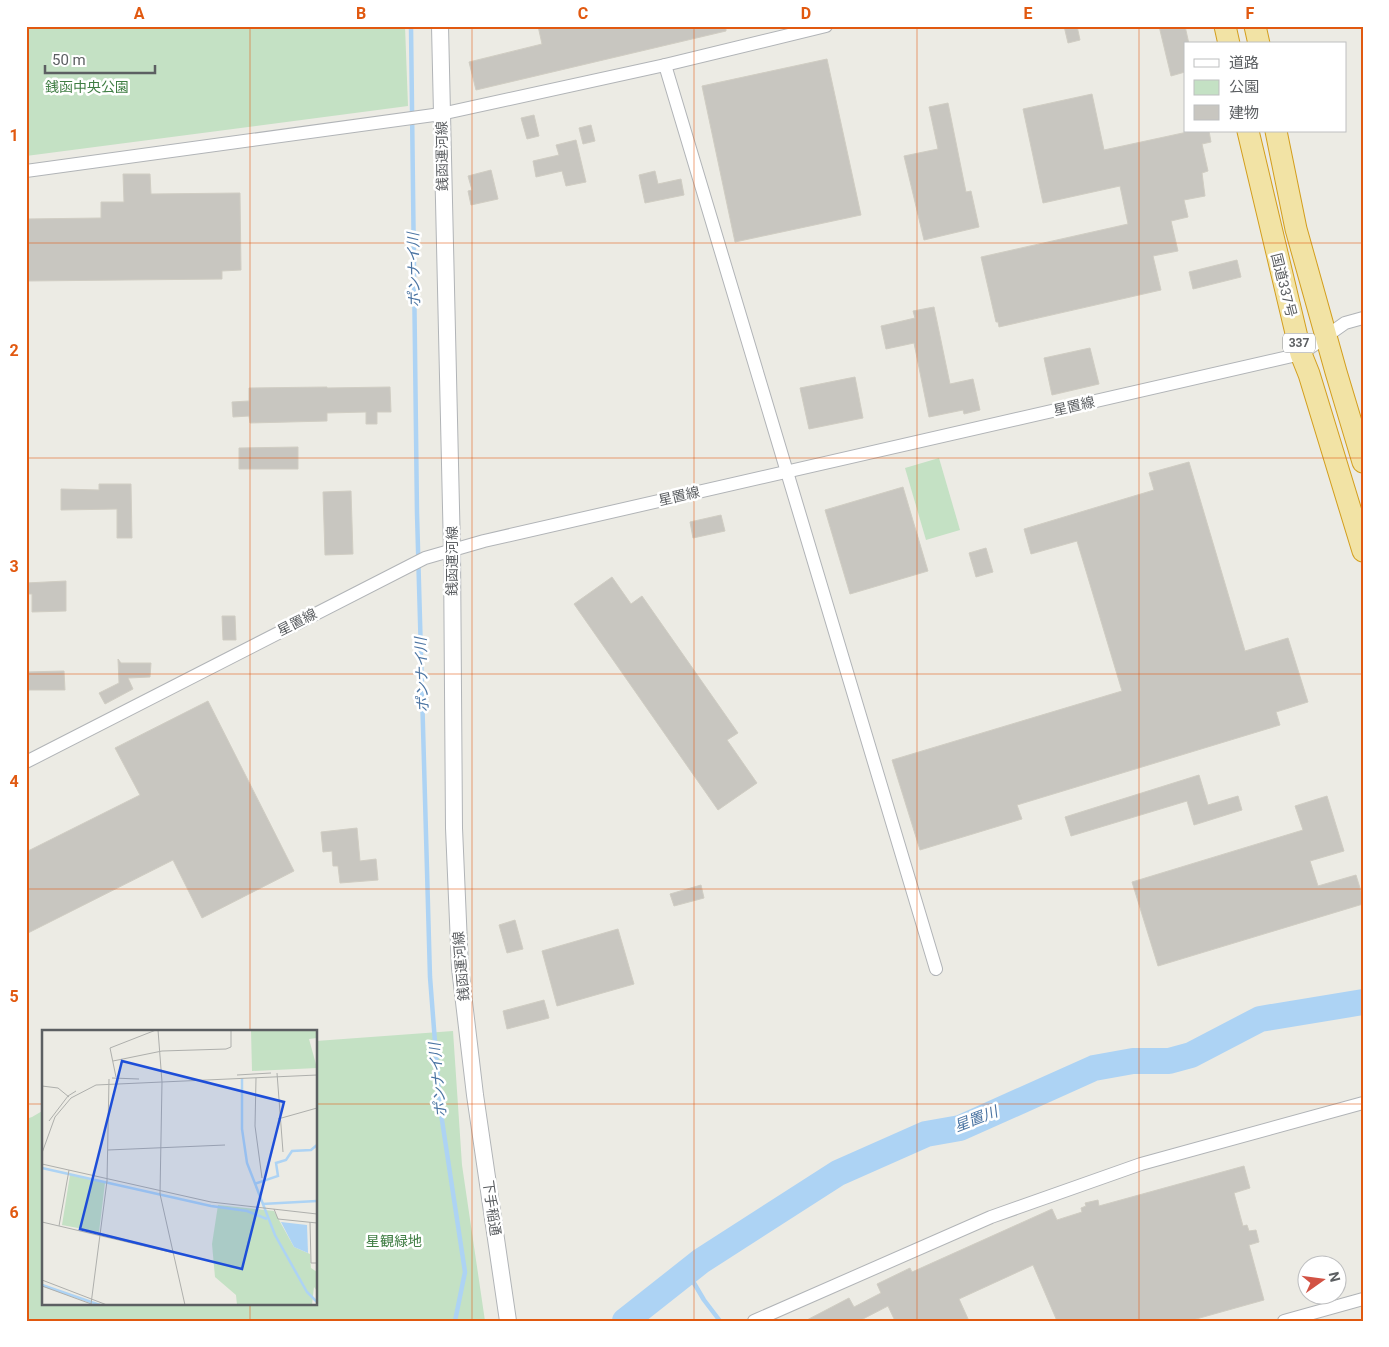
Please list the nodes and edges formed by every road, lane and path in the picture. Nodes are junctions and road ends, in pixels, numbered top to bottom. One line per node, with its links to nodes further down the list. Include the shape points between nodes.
1 (440, 26): 8 (street, 銭函運河線)
2 (826, 26): 7 (street)
3 (1225, 26): 5 (highway)
4 (1255, 26): 6 (highway)
5 (1229, 42)
6 (1259, 42)
7 (665, 64): 8 (street); 16 (street)
8 (441, 114): 11 (street); 18 (street, 銭函運河線)
9 (1248, 132): 14 (highway, 国道337号 / 337)
10 (1276, 132): 13 (highway, 国道337号 / 337, via 1296,230)
11 (26, 171)
12 (1363, 318): 13 (street, 星置線, via 1345,323)
13 (1326, 336): 14 (street, 星置線); 15 (highway, 国道337号 / 337)
14 (1301, 354): 16 (street, 星置線); 17 (highway, 国道337号 / 337)
15 (1363, 462)
16 (787, 472): 18 (street, 星置線, via 484,541); 20 (street)
17 (1363, 551)
18 (452, 552): 19 (street, 星置線, via 408,566); 21 (street, 銭函運河線, via 457,912)
19 (26, 762)
20 (936, 970)
21 (475, 1095): 24 (street, 下手稲通)
22 (1363, 1104): 25 (street, via 1140,1164 1000,1214)
23 (1363, 1299): 26 (street)
24 (508, 1321)
25 (754, 1321)
26 (1284, 1321)

